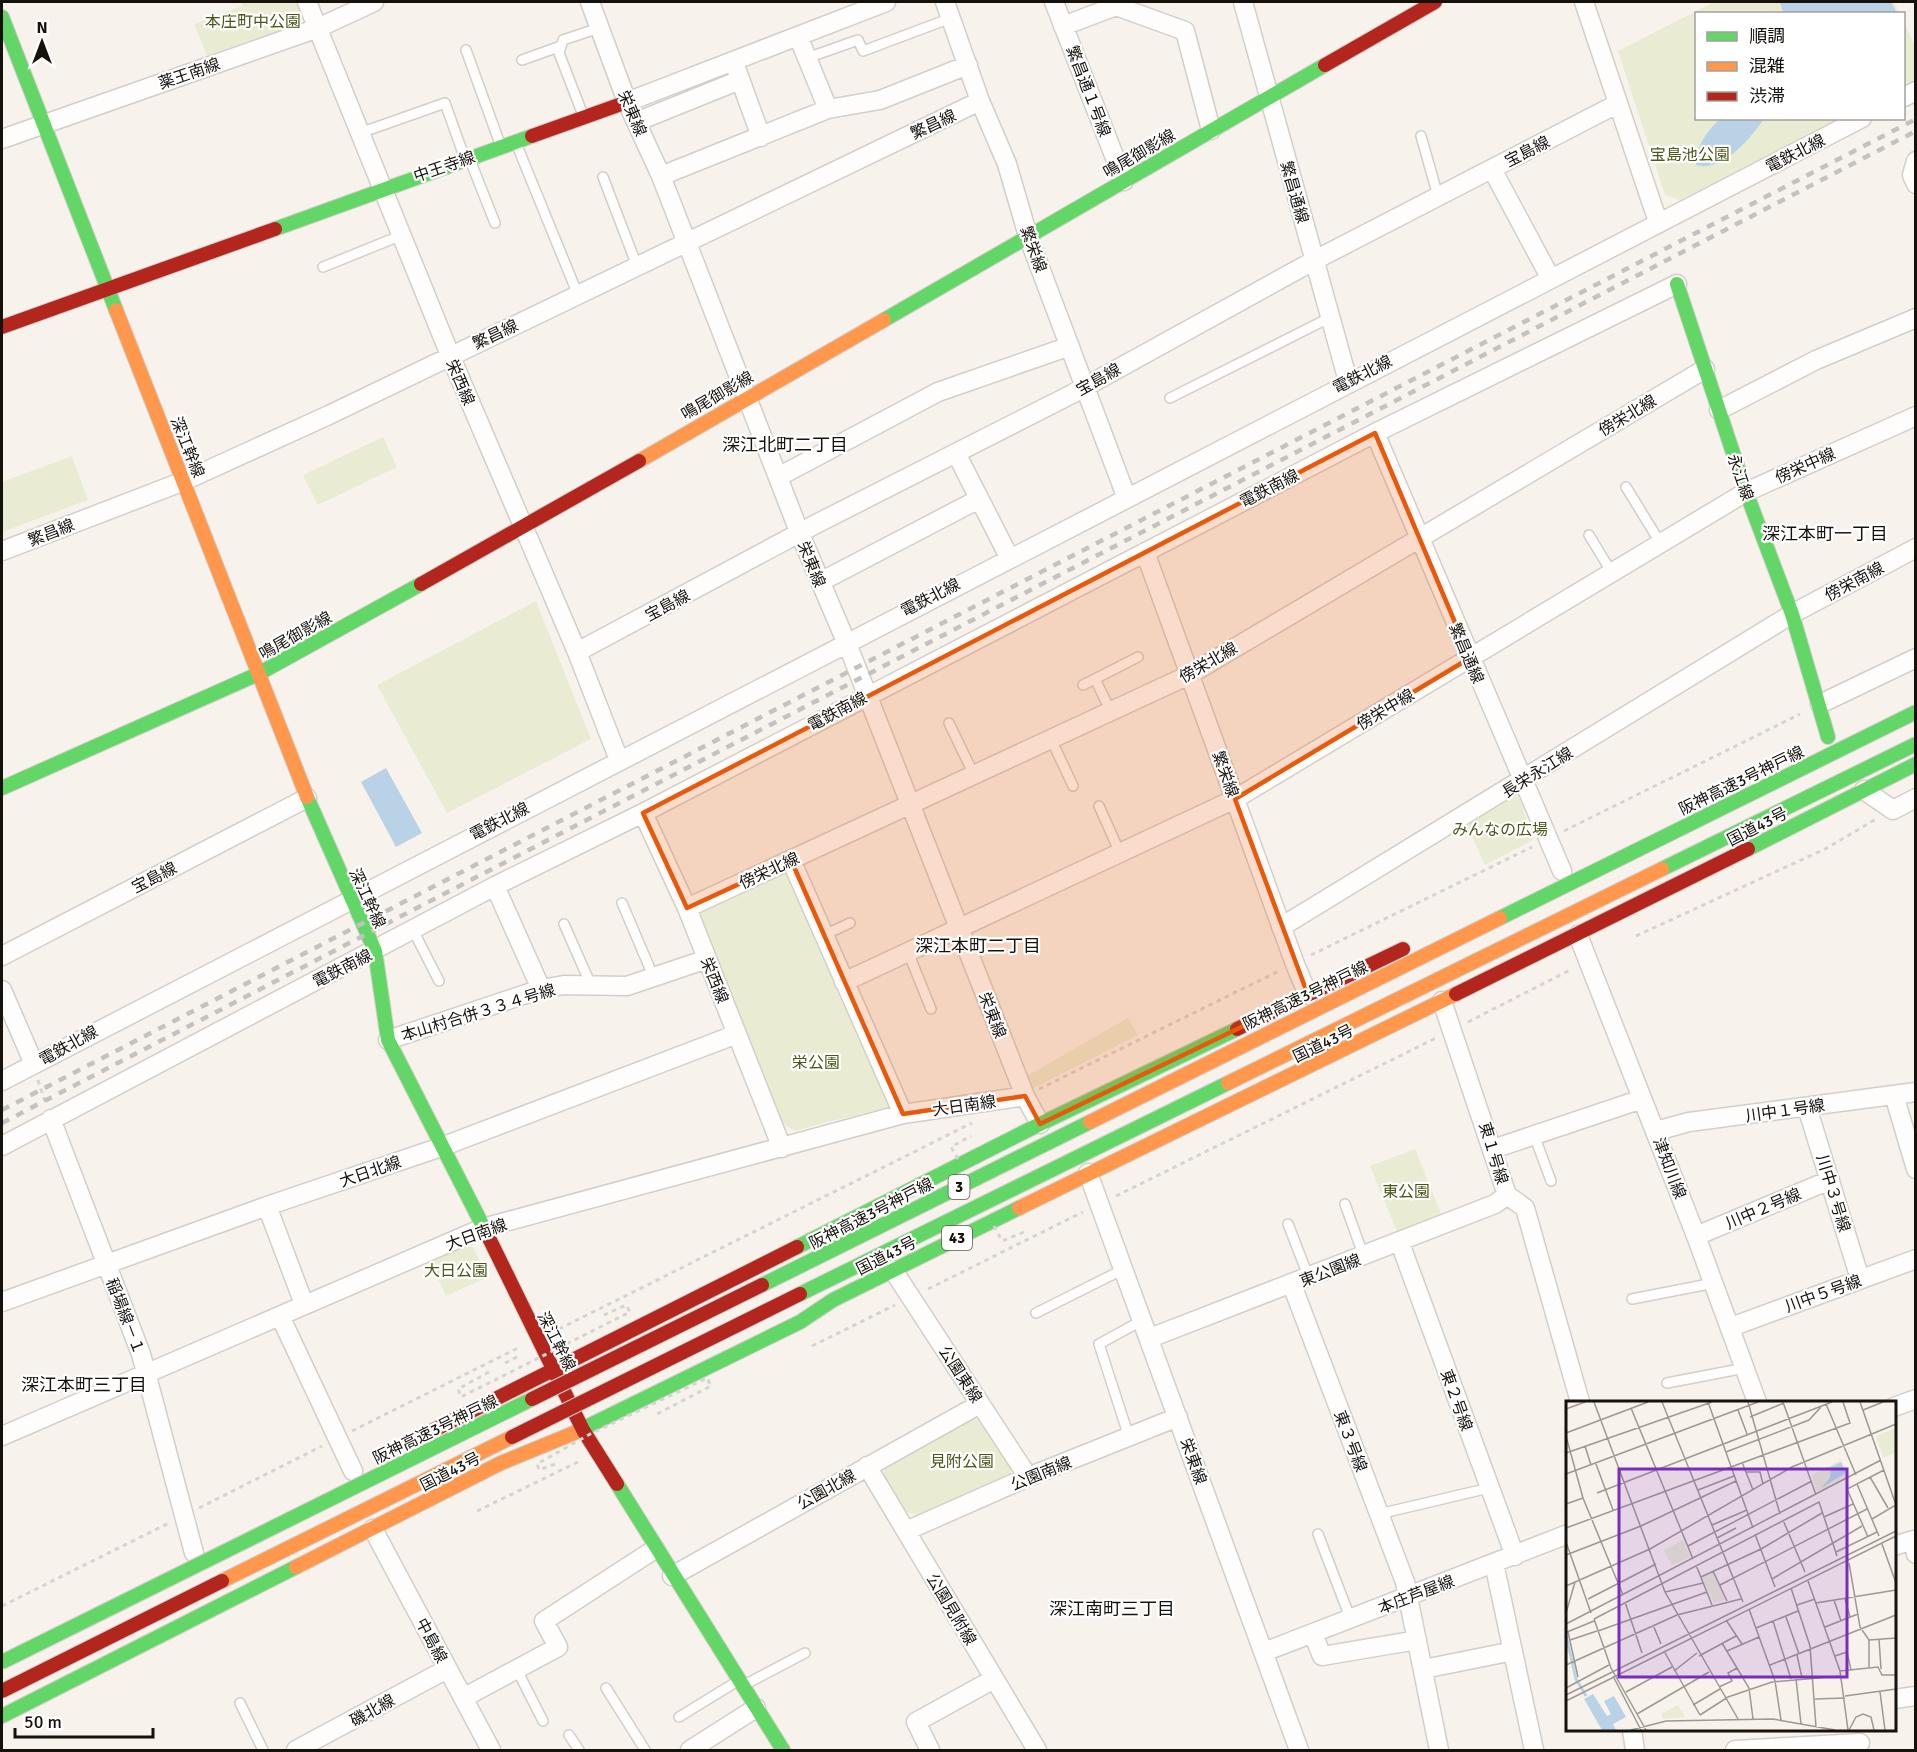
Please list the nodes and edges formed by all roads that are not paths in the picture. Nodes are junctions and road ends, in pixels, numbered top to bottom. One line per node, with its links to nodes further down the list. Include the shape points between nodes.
1 (308, 2): 12 (street, 栄西線)
2 (374, 2): 12 (street, 薬王南線)
3 (590, 2): 13 (street, 栄東線)
4 (886, 2): 14 (street, 中王寺線)
5 (1054, 2): 11 (street, 繁昌通１号線)
6 (1243, 2): 22 (street, 繁昌通線)
7 (1435, 2): 22 (main road, 鳴尾御影線)
8 (1584, 2): 25 (street)
9 (948, 10): 17 (lane, via 863,51 858,40); 20 (street, 繁栄線)
10 (2, 17): 30 (main road, 深江幹線, via 13,58)
11 (1063, 26): 31 (street, via 1116,6 1185,31); 43 (street, 繁昌通１号線)
12 (318, 27): 30 (street, 薬王南線); 32 (street, 栄西線)
13 (599, 27): 15 (lane, via 563,40); 24 (street, 栄東線)
14 (798, 36): 17 (street); 19 (street, 中王寺線)
15 (561, 46): 18 (lane); 27 (lane, via 560,53)
16 (466, 50): 37 (lane)
17 (807, 58): 26 (street)
18 (522, 60)
19 (733, 61): 21 (street); 24 (street, 中王寺線)
20 (968, 65): 23 (street, 繁栄線); 26 (street, via 880,100)
21 (740, 80): 29 (street); 34 (street)
22 (1268, 98): 31 (main road, 鳴尾御影線); 52 (street, 繁昌通線)
23 (980, 101): 50 (street, 繁栄線, via 1007,164); 51 (street, 繁昌線)
24 (627, 102): 27 (main road, 中王寺線); 29 (street, 栄東線)
25 (1617, 104): 40 (street, 宝島線); 47 (street)
26 (828, 109): 34 (street)
27 (584, 117): 36 (main road, 中王寺線)
28 (1858, 120): 47 (street, 電鉄北線)
29 (636, 122): 41 (street, 栄東線)
30 (44, 124): 35 (street, 薬王南線); 57 (main road, 深江幹線)
31 (1211, 130): 43 (main road, 鳴尾御影線)
32 (360, 133): 38 (lane, via 445,103); 45 (street, 栄西線)
33 (1420, 136): 46 (lane)
34 (761, 137): 41 (street)
35 (2, 139)
36 (516, 141): 37 (main road, 中王寺線); 58 (lane)
37 (501, 146): 38 (main road, 中王寺線)
38 (467, 158): 45 (main road, 中王寺線); 48 (lane)
39 (1916, 161): 44 (street, via 1912,175)
40 (1492, 169): 46 (street, 宝島線); 55 (street)
41 (661, 176): 51 (street, 栄東線)
42 (603, 177): 53 (lane)
43 (1124, 181): 50 (main road, 鳴尾御影線)
44 (1916, 184)
45 (382, 188): 49 (street, 栄西線); 57 (main road, 中王寺線)
46 (1438, 196): 52 (street, 宝島線)
47 (1658, 222): 55 (street, 電鉄北線)
48 (495, 223)
49 (402, 235): 54 (lane); 63 (street, 栄西線)
50 (1029, 236): 62 (street, 繁栄線); 67 (main road, 鳴尾御影線)
51 (685, 241): 53 (street, 繁昌線); 67 (street, 栄東線)
52 (1315, 260): 59 (street, 繁昌通線); 66 (street, 宝島線)
53 (637, 266): 58 (street, 繁昌線)
54 (323, 267)
55 (1551, 279): 65 (street, 電鉄北線)
56 (1677, 285): 64 (main road, 永江線); 71 (street, 電鉄南線)
57 (108, 288): 61 (main road, 中王寺線); 74 (main road, 深江幹線)
58 (578, 295): 63 (street, 繁昌線)
59 (1331, 317): 65 (street, 繁昌通線); 68 (lane)
60 (1916, 318): 69 (street, via 1816,360)
61 (2, 327)
62 (1070, 346): 66 (street, 繁栄線); 73 (street, via 938,392)
63 (450, 355): 74 (street, 繁昌線); 79 (street, 栄西線)
64 (1705, 369): 69 (main road, 永江線); 82 (street, 傍栄北線)
65 (1348, 381): 77 (street, 電鉄北線)
66 (1085, 386): 72 (street, 宝島線); 77 (street, 繁栄線)
67 (748, 396): 73 (street, 栄東線); 79 (main road, 鳴尾御影線)
68 (1170, 398)
69 (1719, 410): 76 (main road, 永江線)
70 (1916, 416): 76 (street, 傍栄中線)
71 (1375, 433): 82 (street, 繁昌通線); 86 (street, 電鉄南線)
72 (956, 453): 78 (street); 80 (street, 宝島線)
73 (778, 477): 80 (street, 栄東線)
74 (184, 481): 85 (street, 繁昌線); 96 (main road, 深江幹線)
75 (1626, 487): 83 (lane)
76 (1746, 492): 83 (street, 傍栄中線); 90 (main road, 永江線)
77 (1126, 496): 87 (street, 電鉄北線)
78 (979, 499): 87 (street); 89 (street)
79 (522, 528): 92 (street, 栄西線); 96 (main road, 鳴尾御影線)
80 (800, 534): 89 (street, 栄東線); 92 (street, 宝島線)
81 (1590, 535): 88 (lane)
82 (1419, 538): 94 (street, 繁昌通線); 97 (street, 傍栄北線)
83 (1661, 544): 88 (street, 傍栄中線)
84 (1916, 548): 90 (street, 傍栄南線)
85 (2, 551)
86 (1145, 552): 97 (street, 繁栄線); 100 (street, 電鉄南線)
87 (1009, 557): 91 (street, 電鉄北線)
88 (1612, 573): 94 (street, 傍栄中線)
89 (820, 582): 91 (street, 栄東線)
90 (1792, 614): 101 (main road, 永江線); 111 (street, 長栄永江線)
91 (844, 641): 100 (street, 栄東線); 108 (street, 電鉄北線)
92 (577, 652): 108 (street, 栄西線)
93 (1138, 657): 98 (lane)
94 (1470, 658): 111 (street, 繁昌通線); 117 (street, 傍栄中線)
95 (1916, 658): 101 (street)
96 (258, 674): 113 (main road, 鳴尾御影線); 115 (main road, 深江幹線)
97 (1189, 675): 102 (street, 傍栄北線); 117 (street, 繁栄線)
98 (1095, 679): 99 (lane); 102 (lane)
99 (1083, 685)
100 (867, 696): 118 (street, 栄東線); 120 (street, 電鉄南線)
101 (1820, 704): 105 (main road, 永江線)
102 (1111, 712): 106 (street, 傍栄北線)
103 (1916, 712): 233 (main road, 阪神高速3号神戸線 / 3, bridge)
104 (950, 723): 110 (lane)
105 (1828, 738)
106 (1051, 739): 110 (street, 傍栄北線); 112 (lane)
107 (1916, 744): 240 (main road, 3, bridge)
108 (619, 760): 125 (street, 電鉄北線)
109 (1916, 764): 114 (main road, 国道43号 / 43)
110 (974, 775): 118 (street, 傍栄北線)
111 (1522, 781): 123 (street, 繁昌通線); 130 (street, 長栄永江線)
112 (1073, 786)
113 (2, 788)
114 (1864, 790): 116 (street, via 1893,810); 134 (main road, 国道43号 / 43)
115 (307, 798): 125 (main road, 深江幹線); 138 (street, 宝島線)
116 (1916, 798)
117 (1235, 799): 121 (street, 傍栄中線); 130 (street, 繁栄線)
118 (909, 806): 122 (street, 傍栄北線); 131 (street, 栄東線)
119 (1099, 806): 121 (lane)
120 (643, 813): 124 (street, 電鉄南線); 127 (street, 栄西線)
121 (1120, 853): 131 (street, 傍栄中線)
122 (791, 860): 127 (street, 傍栄北線); 133 (street)
123 (1562, 871)
124 (495, 886): 132 (street, 電鉄南線); 144 (street)
125 (349, 897): 136 (main road, 深江幹線); 151 (street, 電鉄北線)
126 (622, 903): 140 (lane)
127 (687, 908): 139 (street, 栄西線)
128 (850, 923): 133 (lane)
129 (564, 924): 143 (lane)
130 (1281, 927): 146 (street, 繁栄線)
131 (959, 928): 137 (street, 傍栄中線); 155 (street, 栄東線)
132 (413, 930): 136 (street, 電鉄南線); 141 (lane)
133 (824, 935): 142 (street)
134 (1578, 935): 147 (main road, 国道43号 / 43); 156 (street, 津知川線)
135 (1414, 943): 146 (main road)
136 (375, 951): 150 (main road, 深江幹線); 159 (street, 電鉄南線)
137 (908, 952): 142 (street, 傍栄中線); 148 (lane)
138 (2, 956)
139 (707, 959): 140 (street, 本山村合併３３４号線); 149 (street, 栄西線)
140 (654, 979): 143 (street, 本山村合併３３４号線, via 627,986)
141 (439, 981)
142 (844, 982): 158 (street)
143 (591, 986): 144 (street, 本山村合併３３４号線)
144 (541, 989): 150 (street, 本山村合併３３４号線)
145 (2, 990): 151 (street)
146 (1308, 995): 160 (main road)
147 (1442, 1000): 166 (street, 東１号線); 168 (main road, 国道43号 / 43)
148 (931, 1009)
149 (737, 1034): 164 (street, 大日北線); 165 (street, 栄西線)
150 (388, 1040): 164 (main road, 深江幹線)
151 (34, 1064): 152 (street, 電鉄北線)
152 (2, 1081)
153 (1916, 1092): 154 (street, 川中１号線)
154 (1894, 1095): 157 (street, 川中１号線); 167 (street)
155 (1025, 1096): 158 (street, 大日南線); 160 (street, 栄東線)
156 (1642, 1099): 161 (street, 津知川線); 162 (street)
157 (1807, 1107): 161 (street, 川中１号線, via 1689,1122); 169 (street, 川中３号線)
158 (903, 1114): 165 (street, 大日南線)
159 (51, 1119): 163 (street, 電鉄南線); 180 (street, 稲場線－１)
160 (1040, 1124): 195 (main road)
161 (1656, 1131): 176 (street, 津知川線)
162 (1534, 1135): 166 (street); 170 (lane)
163 (2, 1146)
164 (444, 1146): 173 (street, 大日北線); 175 (main road, 深江幹線)
165 (782, 1148): 175 (street, 大日南線)
166 (1493, 1149): 171 (street, 東１号線)
167 (1916, 1169)
168 (1088, 1173): 181 (street, 栄東線); 182 (main road, 国道43号 / 43)
169 (1830, 1180): 176 (street, 川中２号線); 183 (street, 川中３号線)
170 (1551, 1181)
171 (1507, 1195): 177 (street, 東公園線, via 1495,1204); 199 (street, 東１号線, via 1525,1208)
172 (1345, 1204): 178 (lane)
173 (267, 1206): 180 (street, 大日北線); 188 (street)
174 (1288, 1224): 184 (lane)
175 (483, 1228): 188 (street, 大日南線); 195 (main road, 深江幹線, via 531,1341)
176 (1696, 1236): 185 (street, 津知川線)
177 (1400, 1243): 178 (street, 東公園線); 211 (street, 東２号線)
178 (1364, 1257): 184 (street, 東公園線)
179 (1916, 1259): 183 (street, 川中５号線)
180 (107, 1266): 187 (street, 大日北線); 196 (street, 稲場線－１)
181 (1124, 1269): 189 (lane); 191 (street, 栄東線)
182 (893, 1270): 201 (street, 公園東線); 204 (main road, 国道43号 / 43, via 833,1300 800,1322)
183 (1860, 1279): 192 (street, 川中５号線)
184 (1300, 1281): 193 (street, 東公園線); 213 (street, 東３号線)
185 (1714, 1283): 186 (lane); 192 (street, 津知川線)
186 (1632, 1299)
187 (2, 1302)
188 (304, 1304): 190 (street, 大日南線)
189 (1036, 1313)
190 (280, 1316): 196 (street, 大日南線); 209 (street)
191 (1143, 1320): 193 (street, 栄東線); 206 (lane, via 1099,1344)
192 (1731, 1327): 194 (street, 津知川線)
193 (1150, 1338): 203 (street, 栄東線)
194 (1745, 1368): 197 (lane); 200 (street, 津知川線)
195 (552, 1369): 204 (main road, 深江幹線); 207 (main road)
196 (147, 1372): 205 (street, 大日南線); 220 (street, 稲場線－１)
197 (1667, 1383)
198 (1916, 1399): 202 (street)
199 (1580, 1401)
200 (1757, 1401)
201 (980, 1404): 208 (street, 公園北線); 210 (street, 公園東線)
202 (1896, 1406)
203 (1178, 1417): 206 (street, 公園南線); 231 (street, 栄東線)
204 (583, 1430): 214 (main road, 国道43号 / 43, via 501,1463); 219 (main road, 深江幹線)
205 (2, 1436)
206 (1129, 1437): 210 (street, 公園南線)
207 (406, 1444)
208 (867, 1466): 215 (street, 公園見附線); 224 (street, 公園北線)
209 (353, 1471)
210 (1029, 1477): 215 (street, 公園南線)
211 (1489, 1488): 213 (lane); 222 (street, 東２号線)
212 (311, 1493): 220 (main road)
213 (1379, 1514): 225 (street, 東３号線)
214 (373, 1529): 234 (street, 中島線); 246 (main road, 国道43号 / 43)
215 (906, 1531): 237 (street, 公園見附線)
216 (1318, 1534): 227 (lane)
217 (1566, 1535): 222 (street, 本庄芦屋線)
218 (1896, 1545): 221 (street, via 1913,1540)
219 (655, 1549): 224 (main road, 深江幹線); 236 (street, via 544,1621 558,1647)
220 (194, 1553): 226 (main road)
221 (1916, 1554)
222 (1515, 1556): 223 (street, 本庄芦屋線)
223 (1494, 1563): 225 (street, 本庄芦屋線); 230 (street)
224 (672, 1576): 238 (main road, 深江幹線)
225 (1408, 1597): 227 (street, 本庄芦屋線); 229 (street, 東３号線)
226 (98, 1598)
227 (1351, 1620): 228 (street, 本庄芦屋線)
228 (1312, 1634): 229 (street, via 1322,1656); 231 (street, 本庄芦屋線)
229 (1418, 1640): 235 (street, 東３号線)
230 (1512, 1651): 235 (street); 263 (street)
231 (1264, 1652): 261 (street, 栄東線)
232 (805, 1653): 238 (lane)
233 (2, 1662)
234 (447, 1669): 241 (street, 中島線); 253 (street, 磯北線)
235 (1424, 1669): 262 (street, 東３号線)
236 (517, 1670): 241 (street); 248 (lane)
237 (994, 1679): 259 (street, via 916,1722); 260 (street, 公園見附線)
238 (740, 1683): 245 (main road, 深江幹線); 247 (lane)
239 (606, 1688): 256 (lane)
240 (2, 1691)
241 (463, 1698): 254 (street, 中島線)
242 (1896, 1699): 243 (street)
243 (1915, 1699)
244 (240, 1703): 252 (lane)
245 (756, 1708): 257 (street); 258 (main road, 深江幹線)
246 (2, 1716)
247 (679, 1717)
248 (543, 1721)
249 (1632, 1731): 264 (street)
250 (569, 1735): 255 (lane)
251 (1860, 1741): 265 (street)
252 (263, 1750)
253 (296, 1750)
254 (491, 1750)
255 (579, 1750)
256 (645, 1750)
257 (690, 1750)
258 (783, 1750)
259 (930, 1750)
260 (1037, 1750)
261 (1299, 1750)
262 (1439, 1750)
263 (1534, 1750)
264 (1635, 1750)
265 (1735, 1750)

